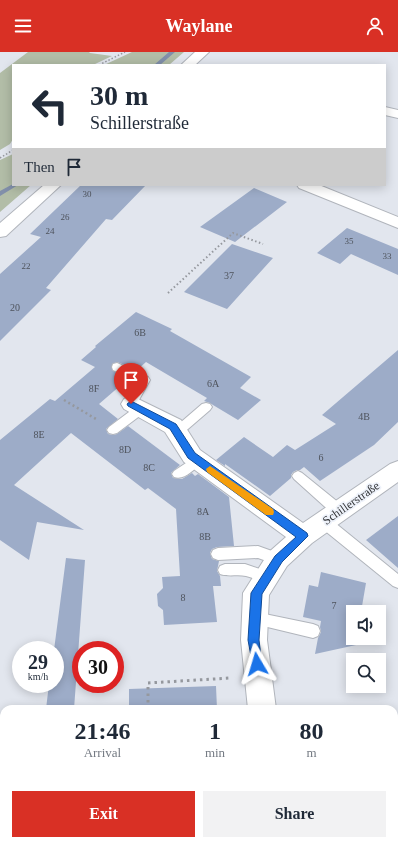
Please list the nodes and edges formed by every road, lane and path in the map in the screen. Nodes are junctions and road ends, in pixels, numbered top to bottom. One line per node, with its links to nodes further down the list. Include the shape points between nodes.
1 (125, 52): 3 (path)
2 (202, 52): 4 (street)
3 (102, 64)
4 (188, 64)
5 (386, 111): 6 (street)
6 (398, 114)
7 (12, 151): 8 (path)
8 (0, 158)
9 (52, 186): 12 (street)
10 (307, 186): 11 (street)
11 (398, 223)
12 (0, 232)
13 (263, 244): 14 (path, via 233,233)
14 (168, 293)
15 (117, 367): 18 (lane, via 144,380)
16 (64, 400): 18 (path, via 102,422)
17 (206, 406): 20 (lane)
18 (136, 407): 19 (lane); 20 (street, via 173,426)
19 (114, 430)
20 (177, 432): 21 (street, via 192,456)
21 (198, 460): 22 (lane); 26 (street)
22 (178, 474)
23 (396, 475): 25 (street, Schillerstraße)
24 (298, 476): 25 (lane)
25 (332, 517): 26 (street, Schillerstraße); 30 (lane)
26 (303, 536): 28 (street, Schillerstraße)
27 (218, 554): 28 (lane, via 258,552)
28 (272, 568): 29 (lane); 31 (street, Schillerstraße, via 256,593)
29 (225, 570)
30 (398, 582)
31 (255, 618): 32 (lane); 33 (street, Schillerstraße, via 254,640)
32 (312, 631)
33 (258, 676): 34 (path, via 148,683); 35 (street, Schillerstraße)
34 (148, 705)
35 (262, 705)

